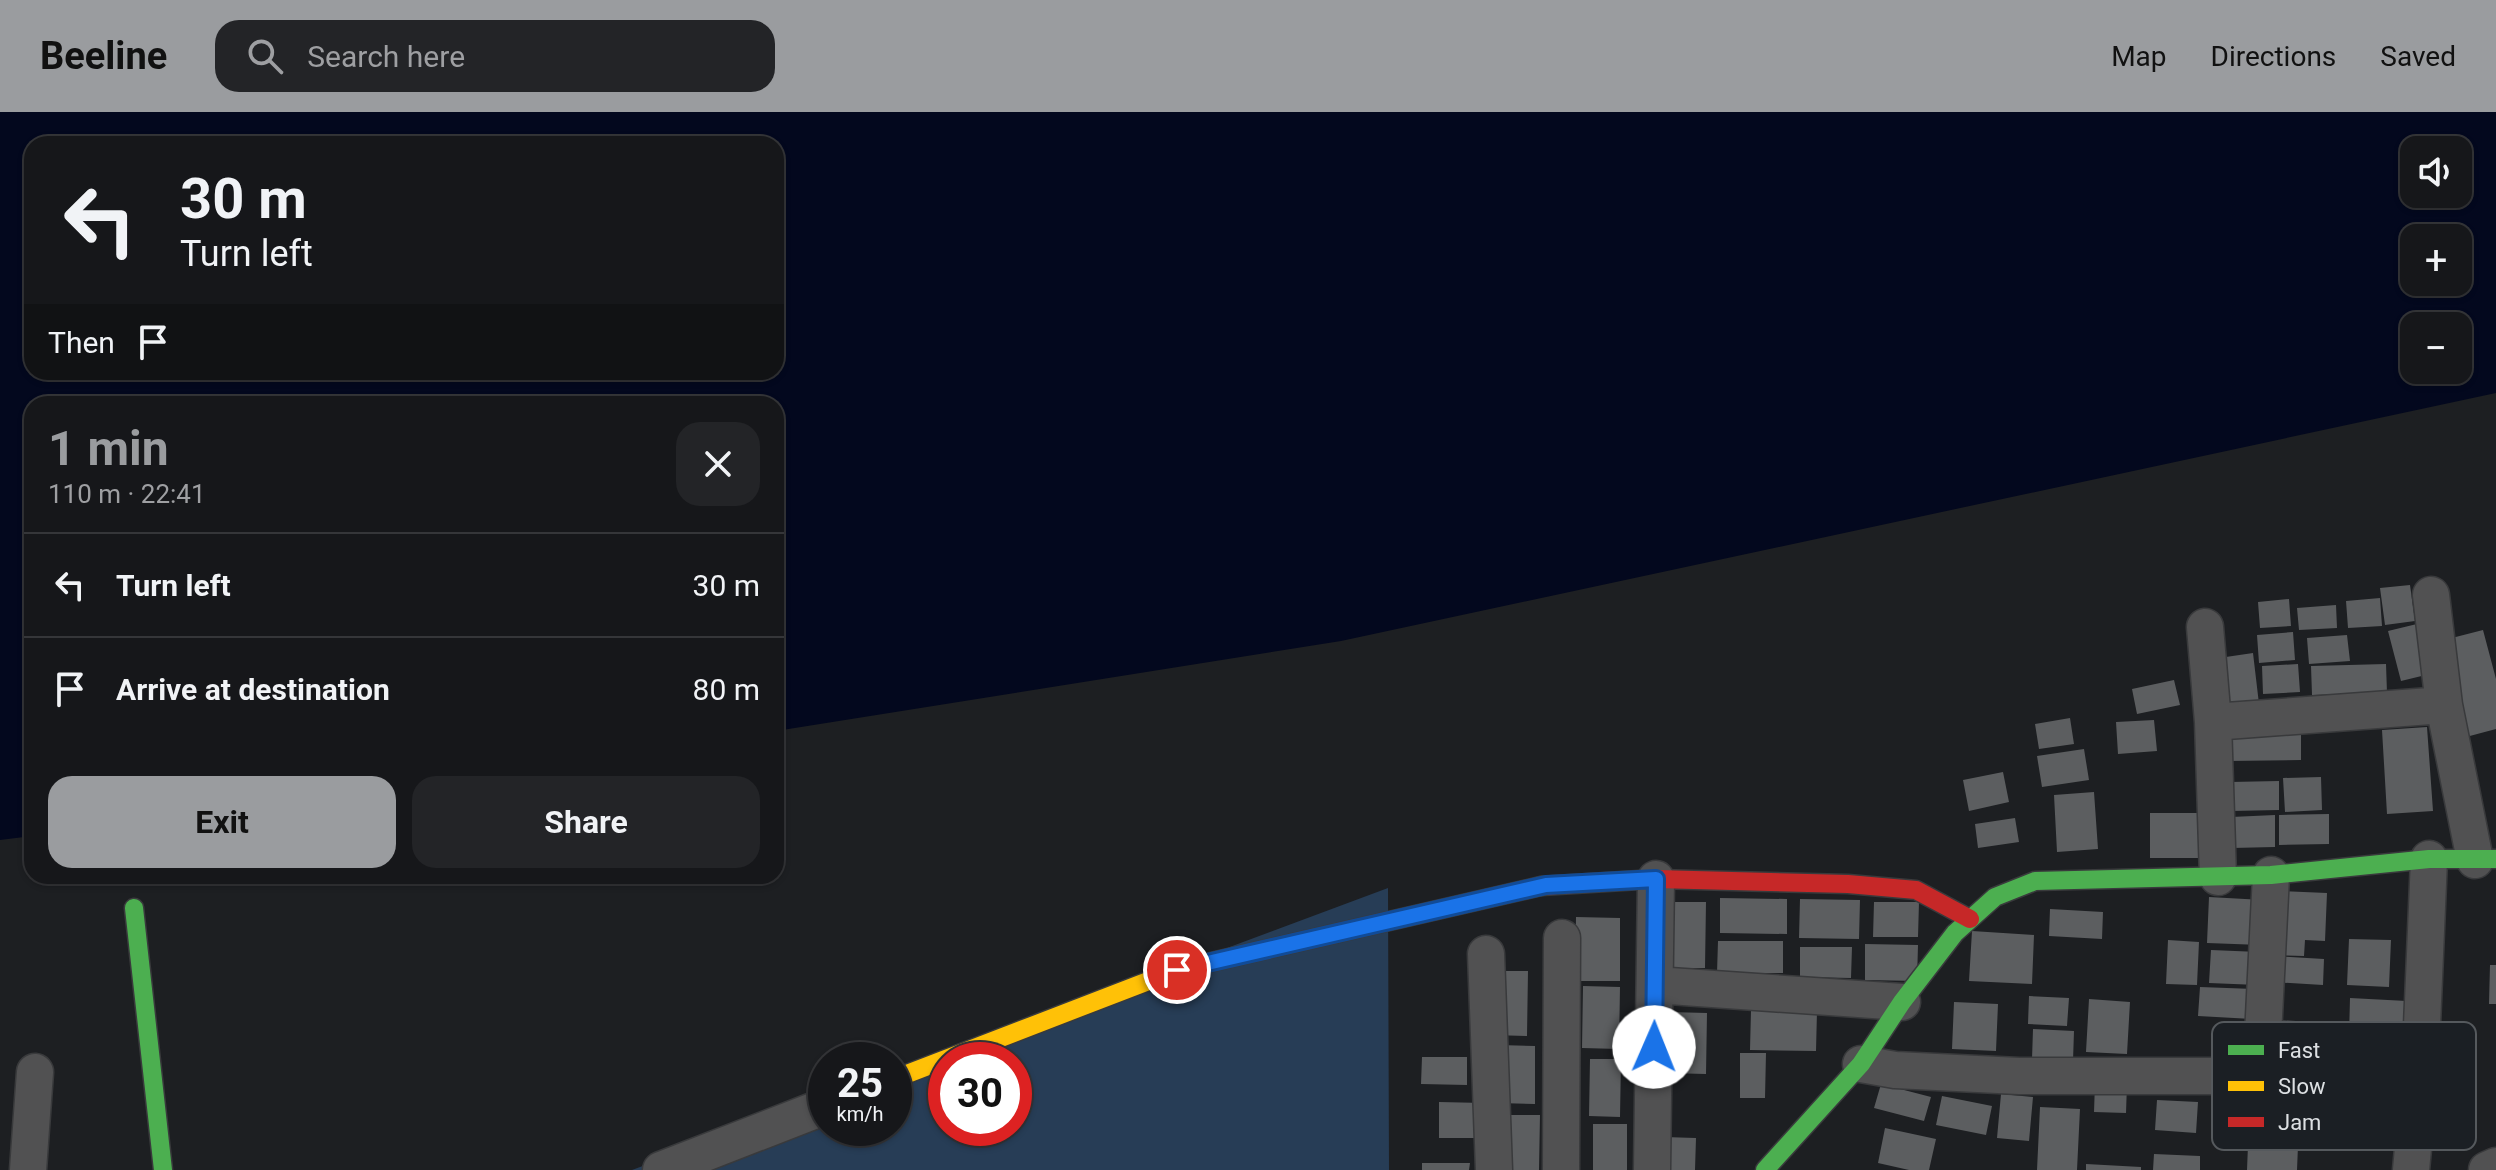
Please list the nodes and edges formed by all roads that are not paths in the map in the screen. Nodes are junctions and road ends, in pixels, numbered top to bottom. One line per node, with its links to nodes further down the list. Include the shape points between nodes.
1 (2431, 595): 3 (street)
2 (2205, 627): 4 (street)
3 (2444, 705): 4 (street); 6 (street)
4 (2213, 722): 8 (street)
5 (2429, 859): 6 (street); 7 (street); 17 (street)
6 (2485, 860)
7 (2271, 875): 8 (street); 16 (street)
8 (2218, 877): 11 (street, via 2035,881 1995,897)
9 (1656, 879): 11 (street, via 1916,890); 14 (street); 20 (street, via 1546,885 1177,970)
10 (134, 908): 26 (street)
11 (1970, 919): 15 (street)
12 (1562, 938): 29 (street)
13 (1486, 954): 28 (street)
14 (1655, 985): 15 (street); 30 (street)
15 (1902, 1002): 18 (street)
16 (2264, 1022)
17 (2422, 1022)
18 (1861, 1064): 21 (street, via 2019,1076); 31 (street)
19 (35, 1072): 25 (street)
20 (912, 1072)
21 (2212, 1076)
22 (808, 1113): 27 (street)
23 (2413, 1150): 32 (street)
24 (2496, 1166): 33 (street)
25 (28, 1170)
26 (163, 1170)
27 (661, 1170)
28 (1494, 1170)
29 (1561, 1170)
30 (1652, 1170)
31 (1765, 1170)
32 (2411, 1170)
33 (2487, 1170)

